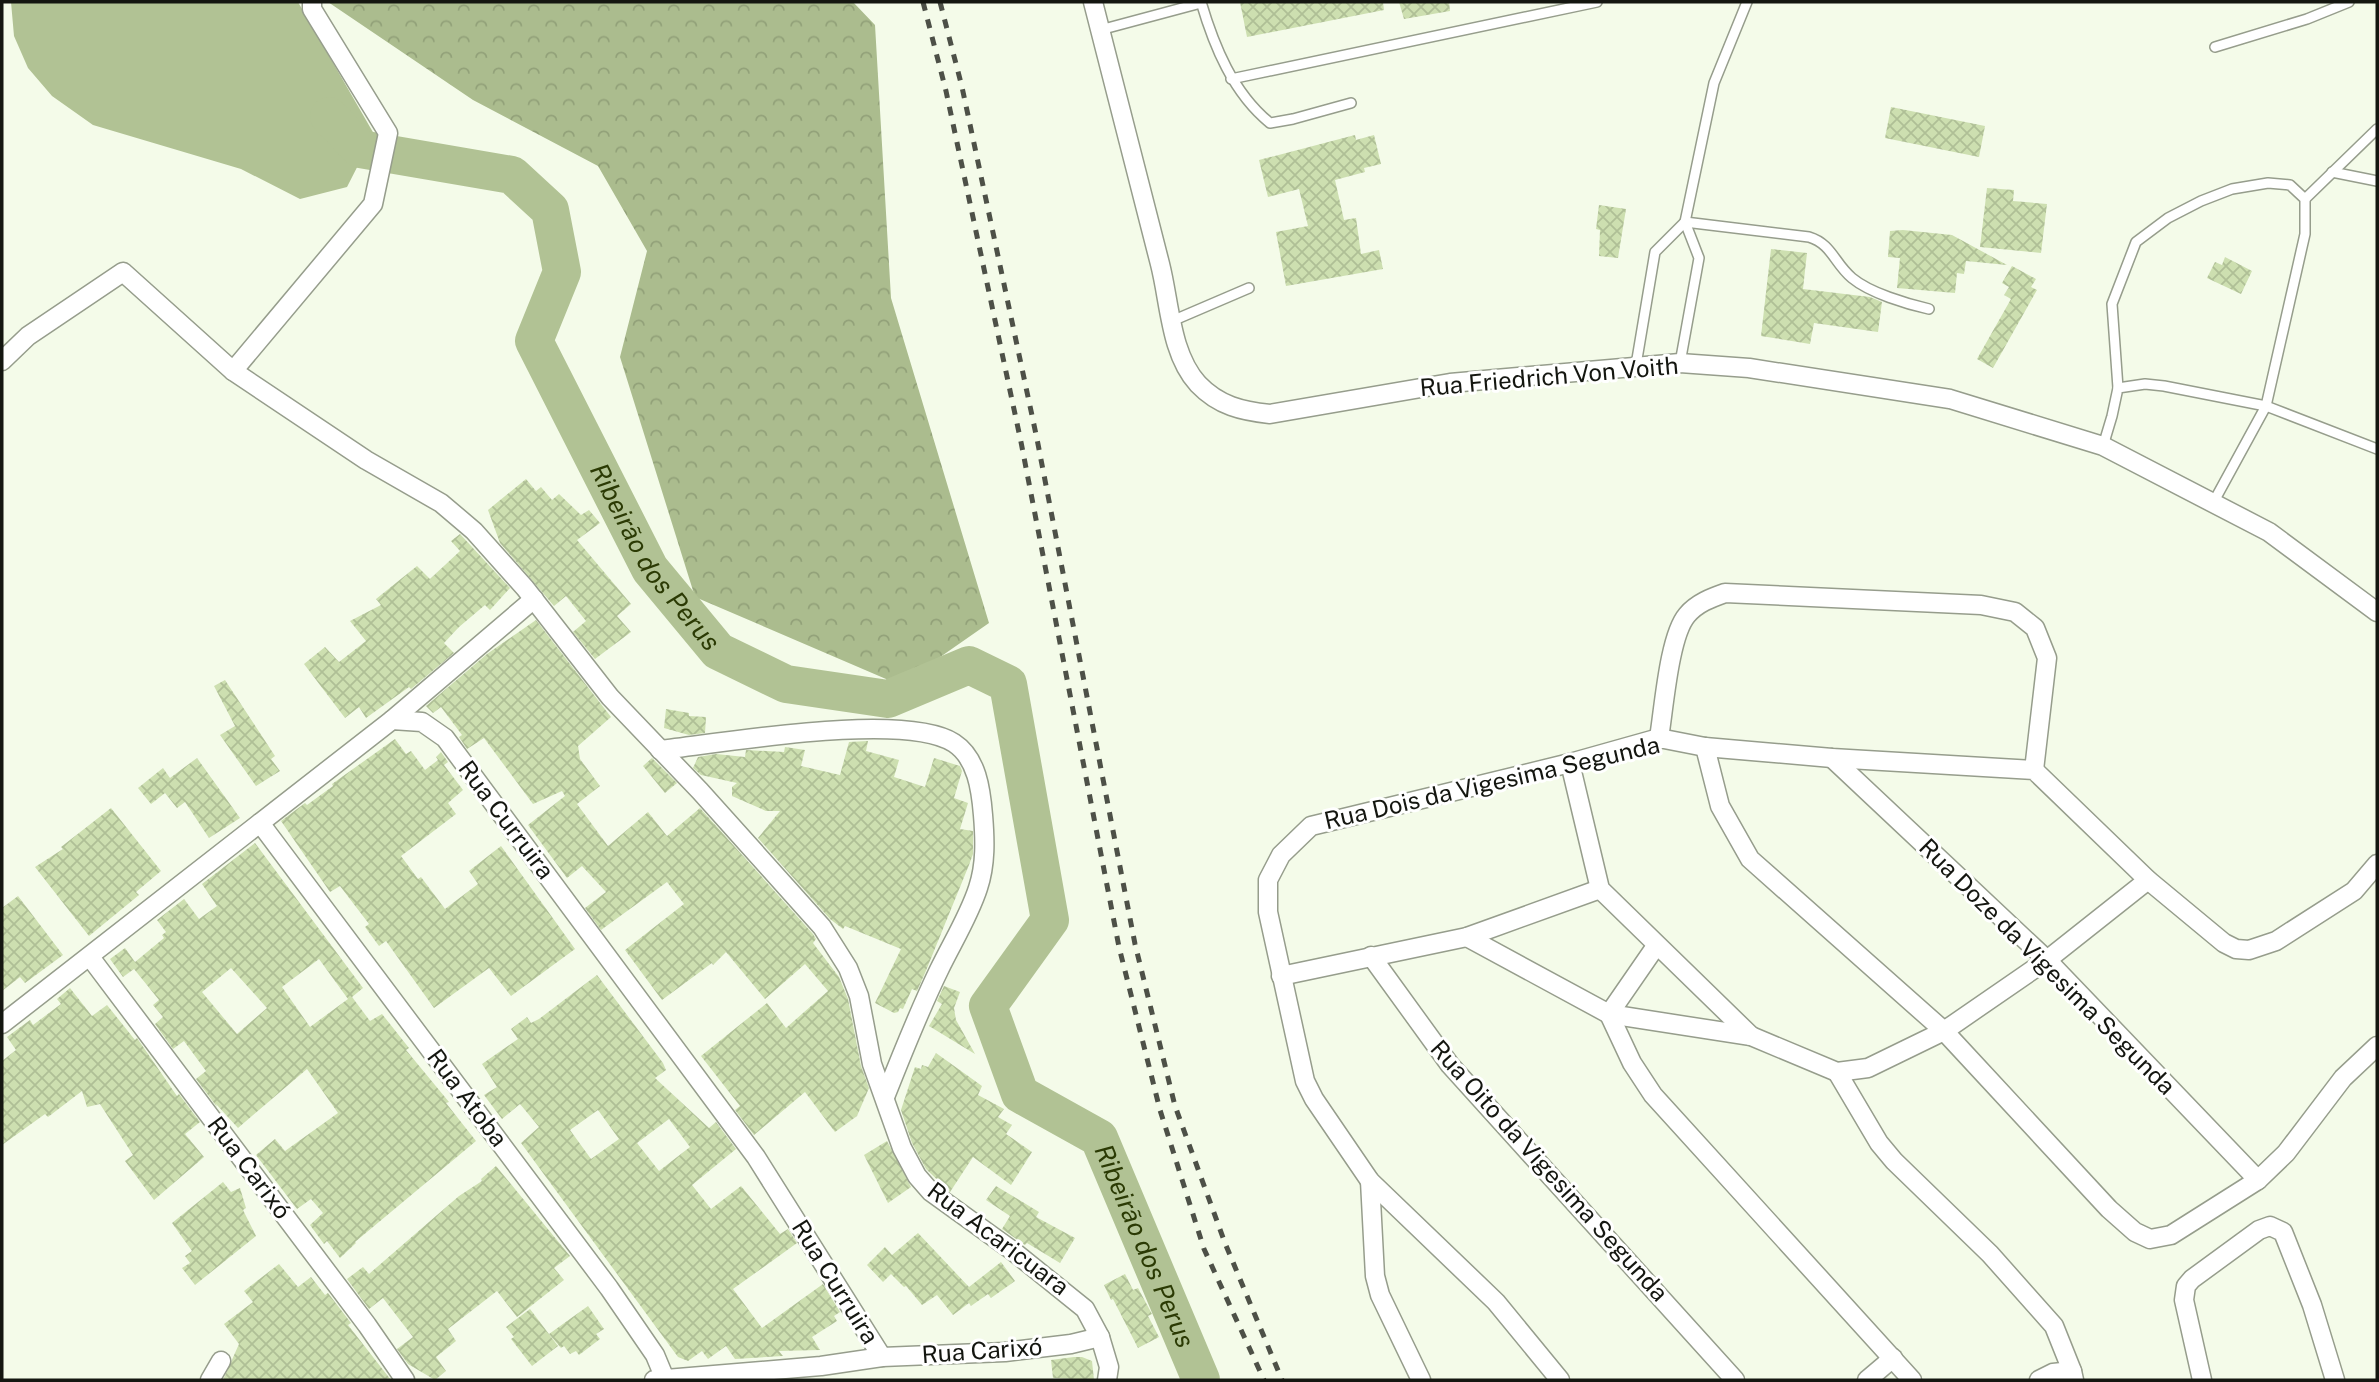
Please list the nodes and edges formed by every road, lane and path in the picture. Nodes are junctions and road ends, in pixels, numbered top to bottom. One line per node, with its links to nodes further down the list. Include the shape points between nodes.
1 (312, 2): 22 (street, via 312,9 388,133 376,192 373,204)
2 (1093, 2): 7 (street, Rua Friedrich Von Voith)
3 (1201, 2): 7 (lane); 9 (lane)
4 (1597, 2): 9 (lane)
5 (1747, 2): 15 (lane, via 1714,83)
6 (2349, 2): 8 (lane)
7 (1100, 30): 18 (street, Rua Friedrich Von Voith)
8 (2215, 47)
9 (1231, 79): 10 (lane, via 1270,123)
10 (1351, 103)
11 (2376, 131): 12 (lane)
12 (2332, 172): 13 (lane); 14 (lane)
13 (2377, 181)
14 (2305, 199): 23 (lane, via 2290,185 2268,183 2232,189 2168,218 2136,242 2112,304); 24 (lane, via 2305,234)
15 (1685, 222): 17 (lane, via 1822,241 1854,280 1901,303); 20 (lane, via 1699,258); 21 (lane, via 1656,252)
16 (1249, 288): 18 (lane)
17 (1930, 309)
18 (1172, 321): 21 (street, Rua Friedrich Von Voith, via 1179,354 1198,384 1240,411 1270,414 1450,383)
19 (2, 361): 22 (street, Rua Acaricuara, via 28,336 123,272)
20 (1679, 363): 21 (street, Rua Friedrich Von Voith); 25 (street, Rua Friedrich Von Voith, via 1749,368 1950,399)
21 (1636, 365)
22 (233, 372): 28 (street, Rua Acaricuara, via 366,460 441,503 474,531)
23 (2118, 388): 24 (lane, via 2164,386); 25 (lane)
24 (2266, 406): 26 (lane); 27 (lane)
25 (2103, 446): 27 (street, Rua Friedrich Von Voith)
26 (2377, 449)
27 (2213, 503): 29 (street, Rua Friedrich Von Voith, via 2269,532)
28 (534, 599): 30 (street); 33 (street, Rua Acaricuara, via 597,683)
29 (2377, 612)
30 (392, 720): 37 (street); 57 (street, Rua Curruira, via 422,722 445,738 756,1157)
31 (1659, 738): 32 (street, Rua Dois da Vigesima Segunda); 35 (street, Rua Dois da Vigesima Segunda); 36 (street, via 1675,640 1686,615 1706,600 1725,593 1981,605 2015,612 2035,628 2047,658)
32 (1705, 747): 34 (street, Rua Dois da Vigesima Segunda); 49 (street, via 1720,806 1750,859)
33 (660, 750): 53 (street, Rua Acaricuara, via 836,947 859,996 872,1065); 53 (street, via 896,728 953,742 967,754 982,803 986,849 978,888)
34 (1832, 758): 36 (street, Rua Dois da Vigesima Segunda); 45 (street, Rua Doze da Vigesima Segunda)
35 (1570, 763): 40 (street); 46 (street, Rua Dois da Vigesima Segunda, via 1311,826 1281,855 1269,880 1268,912)
36 (2034, 770): 39 (street)
37 (261, 823): 44 (street); 63 (street, Rua Atoba, via 609,1288 655,1355)
38 (2377, 864): 39 (street, via 2354,891 2276,941 2249,950 2224,943)
39 (2148, 880): 45 (street)
40 (1600, 889): 41 (street); 42 (street)
41 (1467, 937): 43 (street); 47 (street)
42 (1656, 946): 47 (street); 50 (street)
43 (1371, 956): 46 (street); 67 (street, Rua Oito da Vigesima Segunda, via 1450,1065)
44 (90, 957): 48 (street); 62 (street, Rua Carixó)
45 (2047, 960): 49 (street); 54 (street, Rua Doze da Vigesima Segunda)
46 (1281, 975): 55 (street, Rua Dois da Vigesima Segunda, via 1305,1081)
47 (1609, 1014): 50 (street); 58 (street, via 1653,1095)
48 (2, 1024)
49 (1944, 1031): 52 (street, via 1868,1068); 54 (street, via 2109,1209 2150,1239 2171,1235)
50 (1751, 1037): 52 (street)
51 (2377, 1046): 54 (street, via 2343,1078 2286,1153)
52 (1837, 1072): 60 (street, via 1894,1161 1990,1254 2054,1326)
53 (884, 1097): 56 (street, Rua Acaricuara, via 902,1148 931,1192 1074,1298 1086,1309)
54 (2258, 1180)
55 (1370, 1181): 65 (street, via 1375,1276); 66 (street, Rua Dois da Vigesima Segunda, via 1496,1302)
56 (1100, 1337): 57 (street, Rua Carixó, via 1005,1352); 64 (street, Rua Acaricuara, via 1109,1367)
57 (882, 1357): 63 (street, Rua Carixó)
58 (1893, 1358): 68 (street); 69 (street)
59 (221, 1361): 61 (street)
60 (2073, 1376): 70 (street, via 2048,1375)
61 (210, 1380)
62 (405, 1380)
63 (660, 1380)
64 (1107, 1380)
65 (1421, 1380)
66 (1560, 1380)
67 (1735, 1380)
68 (1867, 1380)
69 (1912, 1380)
70 (2039, 1380)
71 (2202, 1380): 72 (street, via 2184,1300 2186,1286 2270,1226 2283,1232)
72 (2335, 1380)

